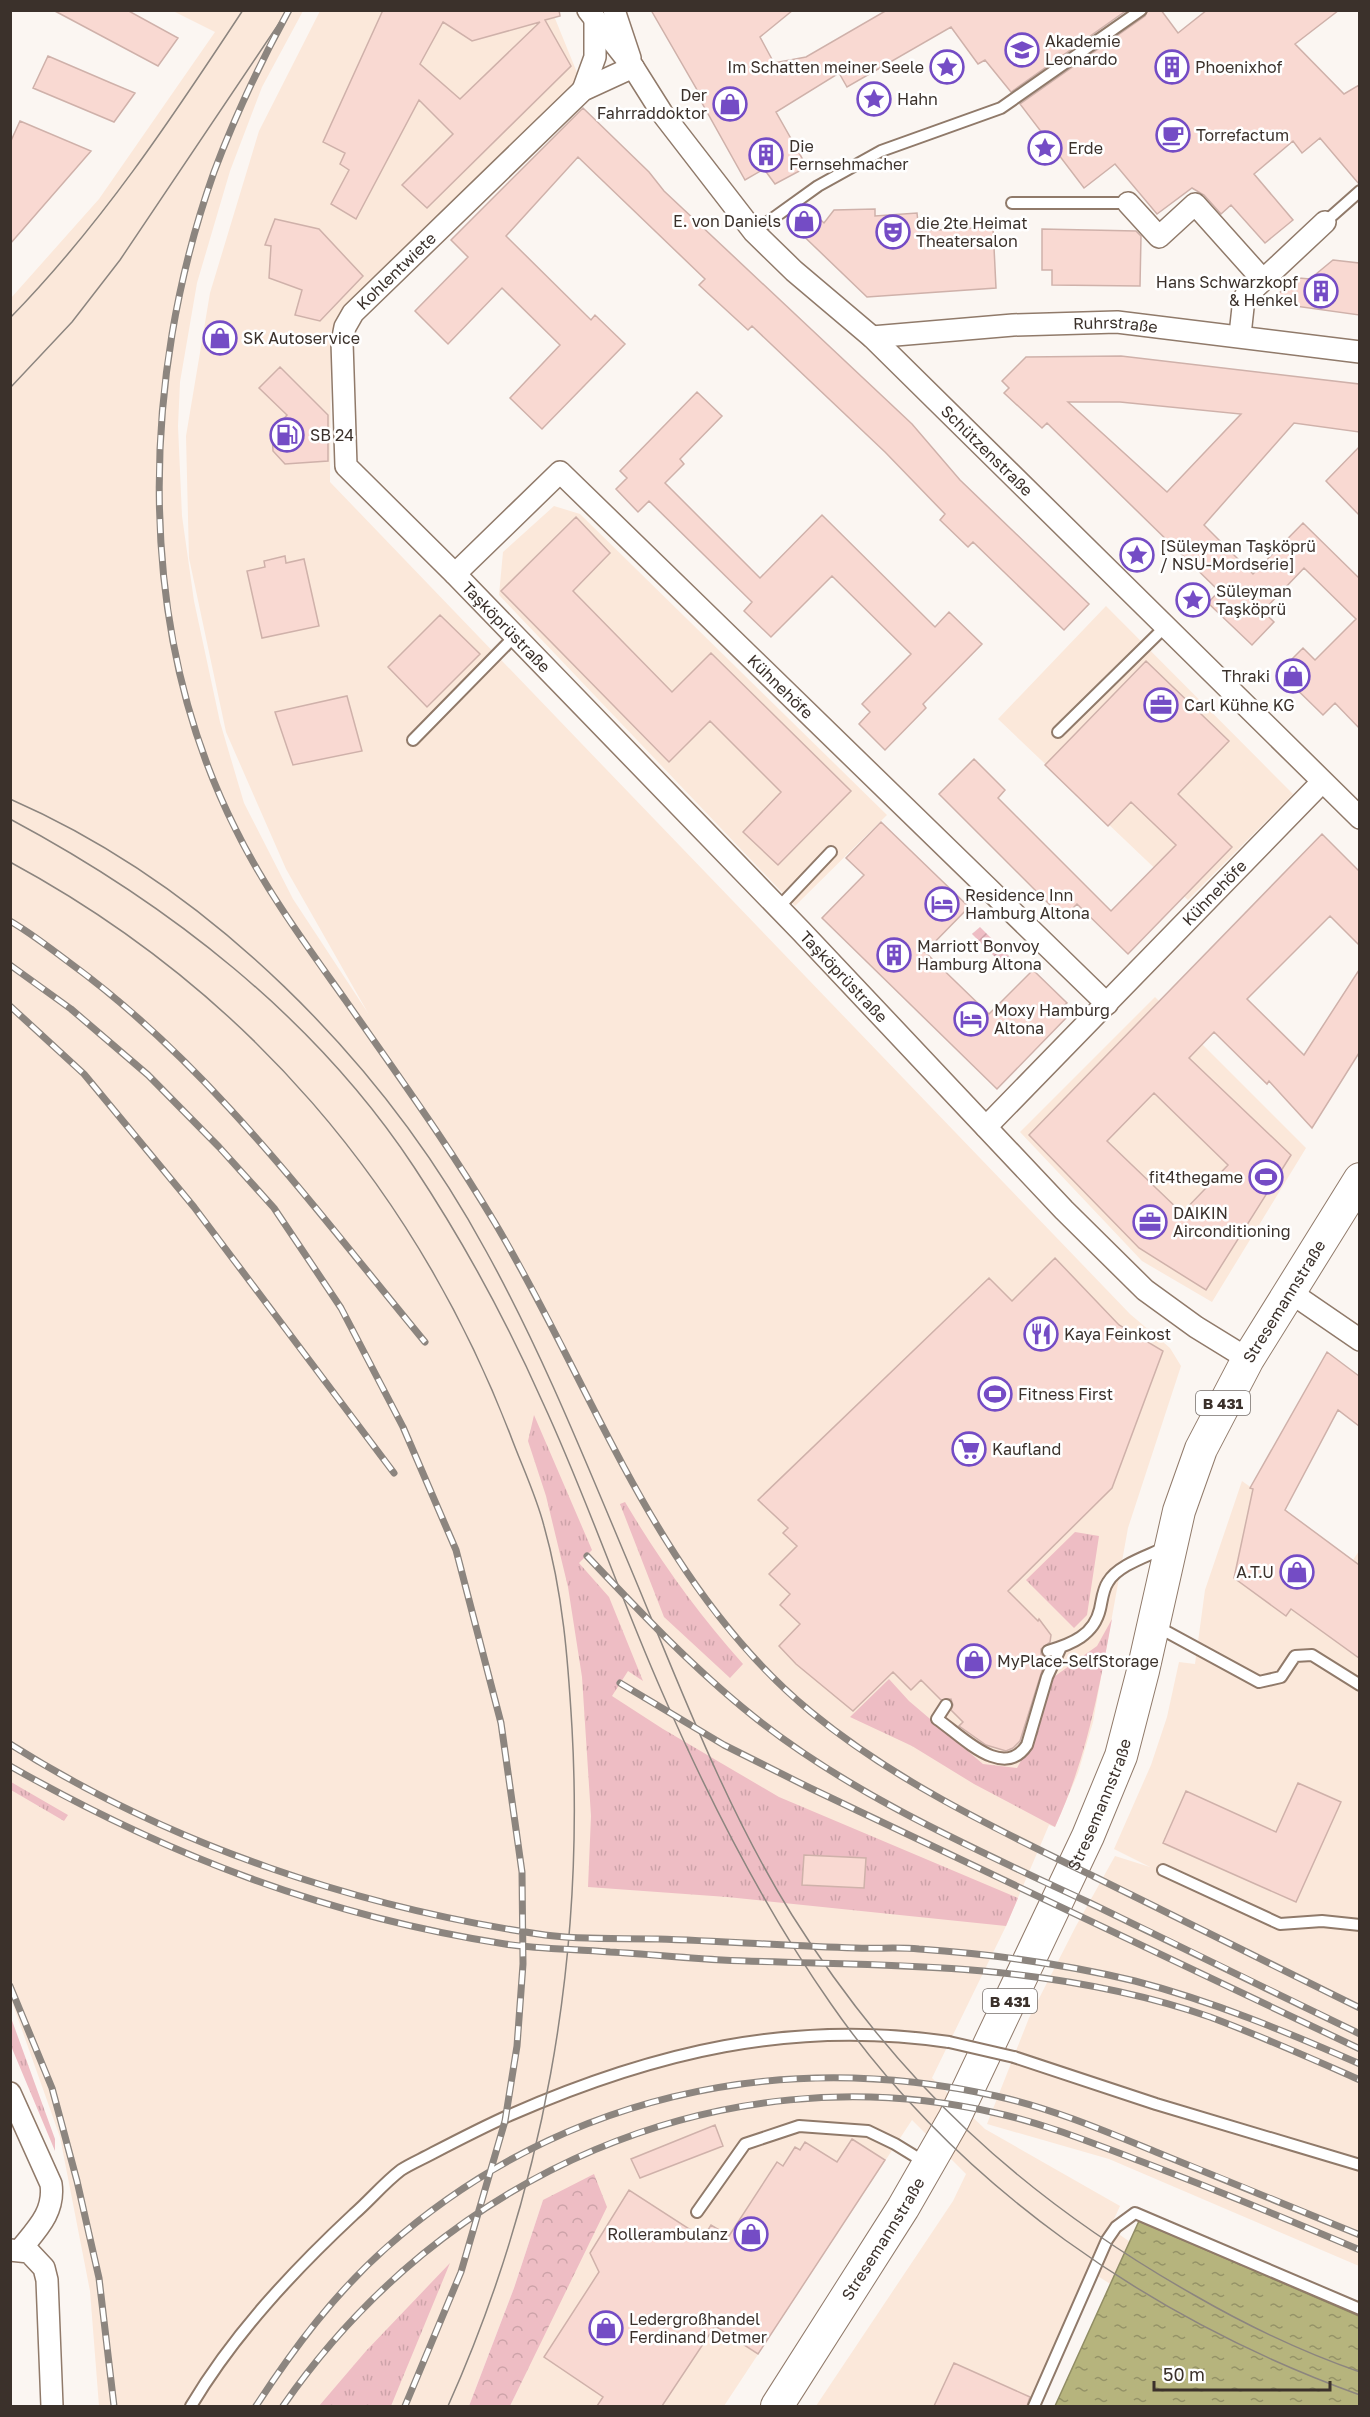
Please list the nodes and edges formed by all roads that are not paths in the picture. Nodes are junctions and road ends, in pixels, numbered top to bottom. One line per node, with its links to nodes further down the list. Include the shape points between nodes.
1 (614, 10): 4 (street, Schützenstraße)
2 (1141, 10): 10 (lane, via 1001,108 881,152 818,186)
3 (591, 16): 4 (street, Schützenstraße); 5 (street, Kohlentwiete, via 596,57)
4 (633, 67): 5 (street, Kohlentwiete); 10 (street, Schützenstraße, via 662,113)
5 (583, 90): 15 (street, Kohlentwiete, via 353,313 345,327 342,342 346,466)
6 (1359, 191): 9 (lane)
7 (1012, 203): 8 (lane)
8 (1128, 204): 11 (street, via 1159,237 1195,204)
9 (1325, 222): 11 (street)
10 (754, 232): 13 (street, Schützenstraße)
11 (1263, 280): 12 (street, via 1244,298)
12 (1240, 335): 13 (street, Ruhrstraße, via 1117,322 1013,325); 14 (street, Ruhrstraße)
13 (872, 337): 16 (street, Schützenstraße)
14 (1359, 352)
15 (455, 574): 17 (street, Taşköprüstraße); 24 (street, Kühnehöfe, via 560,472)
16 (1166, 626): 18 (lane); 20 (street, Schützenstraße)
17 (515, 636): 19 (lane); 23 (street, Taşköprüstraße)
18 (1058, 732)
19 (413, 740)
20 (1322, 782): 21 (street, Schützenstraße); 24 (street, Kühnehöfe)
21 (1359, 818)
22 (831, 852): 23 (lane)
23 (778, 908): 25 (street, Taşköprüstraße)
24 (1107, 1004): 25 (street, Kühnehöfe)
25 (986, 1127): 29 (street, Taşköprüstraße, via 1145,1290 1196,1328)
26 (1359, 1179): 27 (main road, Stresemannstraße / B 431)
27 (1290, 1292): 28 (street); 29 (main road, Stresemannstraße / B 431)
28 (1359, 1340)
29 (1248, 1359): 30 (main road, Stresemannstraße / B 431, via 1201,1449)
30 (1170, 1545): 31 (main road, Stresemannstraße / B 431); 32 (lane, via 1112,1576 1104,1589 1096,1621 1084,1636)
31 (1153, 1624): 34 (lane, via 1259,1682 1281,1677 1295,1656 1311,1655); 39 (main road, Stresemannstraße / B 431, via 1130,1723 1108,1788)
32 (1061, 1647): 33 (lane); 35 (lane, via 1047,1677 1027,1745 1013,1759 991,1757 937,1719)
33 (1048, 1651)
34 (1359, 1685)
35 (946, 1705)
36 (1162, 1870): 37 (lane, via 1280,1924 1322,1921)
37 (1359, 1925)
38 (10, 2093): 42 (street, via 53,2195 46,2217)
39 (929, 2165): 41 (lane, via 868,2131 799,2126 745,2144); 46 (main road, Stresemannstraße / B 431)
40 (1359, 2165): 45 (lane, bridge, via 1014,2057 949,2042 899,2035 834,2035 773,2038 705,2049 622,2070 481,2128 401,2170 307,2259 211,2373)
41 (697, 2212)
42 (15, 2250): 44 (street, via 38,2258 44,2268)
43 (1359, 2309): 47 (lane, via 1135,2213 1116,2227 1107,2240)
44 (52, 2406)
45 (191, 2406)
46 (777, 2406)
47 (1034, 2406)

